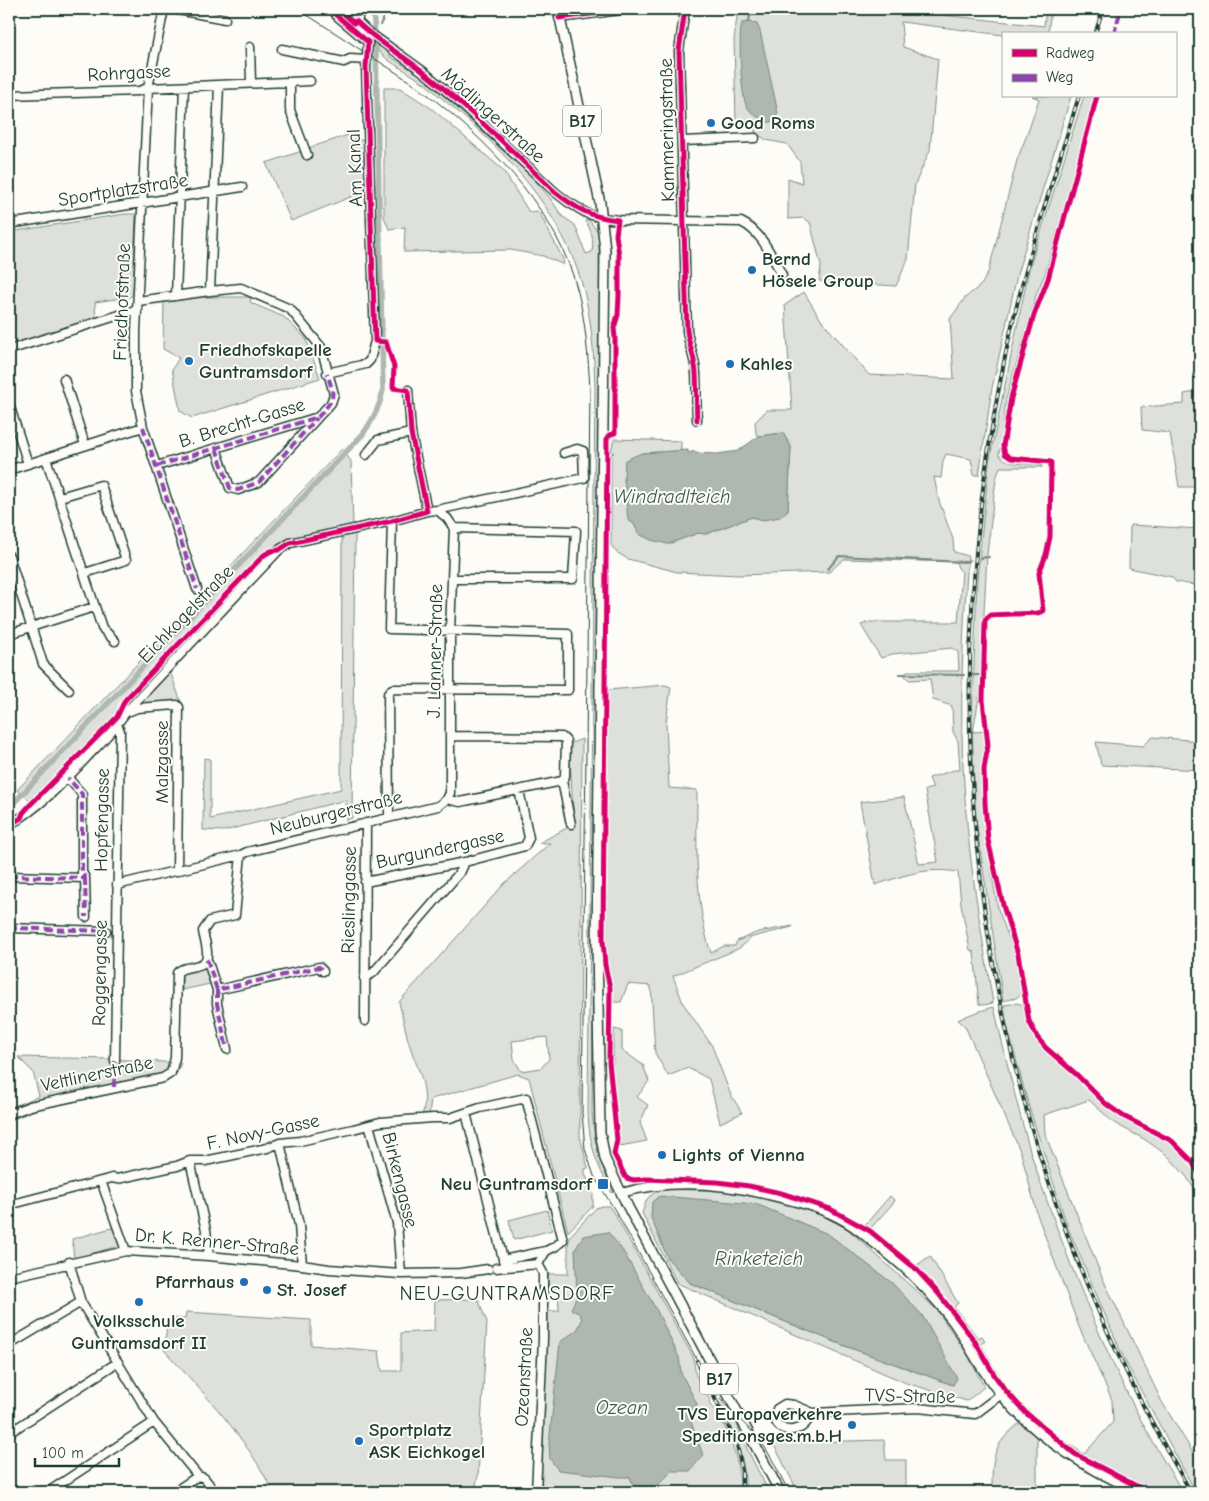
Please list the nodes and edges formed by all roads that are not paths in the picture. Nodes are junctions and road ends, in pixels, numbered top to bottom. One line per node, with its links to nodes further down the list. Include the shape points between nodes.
1 (164, 9): 20 (street, Friedhofstraße)
2 (173, 9): 10 (street)
3 (336, 9): 14 (street, Am Kanal, via 336,15 368,42)
4 (344, 9): 11 (street, Mödlingerstraße)
5 (358, 9): 11 (street)
6 (622, 9): 7 (street); 9 (street)
7 (628, 9)
8 (685, 9): 23 (street, Kammeringstraße, via 679,51)
9 (558, 13): 29 (main road, B17)
10 (225, 19)
11 (356, 22): 29 (street, Mödlingerstraße, via 457,100 555,192 580,210)
12 (250, 47): 16 (street)
13 (282, 49): 14 (street, via 344,62)
14 (366, 60): 37 (street, Am Kanal, via 375,341 366,364)
15 (310, 82): 17 (street, Rohrgasse)
16 (251, 83): 17 (street, Rohrgasse); 18 (street, Rohrgasse)
17 (290, 83): 24 (street, via 290,110)
18 (219, 86): 19 (street, Rohrgasse); 26 (street)
19 (184, 87): 20 (street, Rohrgasse); 27 (street)
20 (148, 88): 21 (street, Rohrgasse, via 139,91); 28 (street, Friedhofstraße)
21 (9, 95)
22 (755, 138): 23 (street)
23 (682, 141): 30 (street, Kammeringstraße)
24 (307, 155)
25 (242, 187): 26 (street, Sportplatzstraße)
26 (214, 193): 27 (street, Sportplatzstraße); 33 (street)
27 (180, 198): 28 (street, Sportplatzstraße); 34 (street)
28 (142, 203): 31 (street, Sportplatzstraße); 35 (street, Friedhofstraße)
29 (602, 218): 30 (street, Kammeringstraße); 103 (main road, B17, via 605,280 597,942 599,1112 603,1152)
30 (684, 221): 32 (street, Kammeringstraße, via 742,222 750,226 765,243); 42 (street, via 687,331 696,373)
31 (9, 224)
32 (782, 275)
33 (210, 290): 34 (street, B. Brecht-Gasse); 37 (street, B. Brecht-Gasse, via 241,288 290,309 321,347)
34 (176, 296): 35 (street, B. Brecht-Gasse)
35 (138, 305): 36 (street, B. Brecht-Gasse); 43 (street, Friedhofstraße, via 136,391)
36 (9, 350)
37 (328, 372): 41 (street, B. Brecht-Gasse, via 334,394)
38 (64, 379): 45 (street)
39 (408, 390): 44 (street)
40 (9, 404): 50 (street)
41 (318, 418): 46 (street, B. Brecht-Gasse); 46 (street, via 259,482 238,490 230,488)
42 (697, 420)
43 (143, 427): 45 (street); 51 (street, Friedhofstraße)
44 (410, 433): 48 (street, via 378,440); 55 (street)
45 (85, 445): 49 (street)
46 (216, 448): 51 (street, B. Brecht-Gasse)
47 (564, 453): 54 (street, Eichkogelstraße, via 577,449 583,451 584,478)
48 (366, 455)
49 (46, 458): 50 (street); 53 (street)
50 (28, 464): 52 (street)
51 (157, 466): 61 (street, Friedhofstraße)
52 (9, 470)
53 (60, 497): 59 (street); 59 (street, via 101,485 126,560)
54 (437, 510): 55 (street, Eichkogelstraße); 57 (street, via 448,518)
55 (426, 511): 56 (street, Eichkogelstraße)
56 (392, 521): 64 (street, via 389,629); 69 (street, Eichkogelstraße, via 290,543 279,550)
57 (454, 528): 60 (street, J. Lanner-Straße); 60 (street, via 576,530 573,579)
58 (9, 556): 63 (street)
59 (85, 574): 62 (street)
60 (452, 579): 64 (street, J. Lanner-Straße)
61 (197, 589)
62 (94, 607): 63 (street); 66 (street, via 102,628)
63 (32, 627): 65 (street); 68 (street, via 43,664)
64 (450, 632): 67 (street, J. Lanner-Straße); 67 (street, via 568,634 568,690)
65 (9, 634)
66 (115, 641)
67 (450, 688): 71 (street, J. Lanner-Straße); 76 (street, via 392,689 388,694)
68 (69, 690)
69 (126, 712): 70 (street, Eichkogelstraße); 82 (street, Malzgasse, via 137,708 179,707)
70 (117, 726): 72 (street, Eichkogelstraße); 86 (street, Hopfengasse, via 120,731)
71 (450, 736): 73 (street, via 562,737 566,742 565,776); 75 (street, J. Lanner-Straße, via 450,793)
72 (68, 778): 79 (street, Eichkogelstraße); 84 (street, via 82,794 82,872)
73 (562, 780): 74 (street, Neuburgerstraße); 78 (street)
74 (519, 790): 75 (street, Neuburgerstraße, via 460,802); 81 (street, Burgundergasse, via 529,838 525,846)
75 (447, 799): 76 (street, Neuburgerstraße, via 438,806)
76 (389, 817): 77 (street, Neuburgerstraße)
77 (366, 822): 80 (street, Neuburgerstraße); 85 (street, Rieslinggasse)
78 (571, 824)
79 (9, 825)
80 (241, 855): 82 (street, Neuburgerstraße); 90 (street, via 235,915 210,921 205,926)
81 (465, 862): 85 (street, Burgundergasse); 92 (street, Rieslinggasse, via 460,872 373,973)
82 (177, 872): 86 (street, Neuburgerstraße)
83 (9, 876): 84 (street)
84 (85, 878): 87 (street)
85 (365, 882): 92 (street, Rieslinggasse)
86 (117, 885): 96 (street, Roggengasse)
87 (86, 917)
88 (9, 928): 89 (street)
89 (106, 931)
90 (206, 960): 93 (street); 98 (street, Veltlinerstraße, via 176,973 175,1058 171,1072 163,1078 30,1106)
91 (323, 971): 93 (street, via 319,967)
92 (364, 978): 94 (street, Rieslinggasse)
93 (217, 990): 95 (street)
94 (364, 1021)
95 (226, 1049)
96 (115, 1061)
97 (466, 1113): 99 (street, F. Novy-Gasse, via 450,1118); 106 (street, F. Novy-Gasse, via 526,1098 563,1240); 109 (street)
98 (9, 1114)
99 (369, 1125): 100 (street, F. Novy-Gasse); 112 (street, Birkengasse, via 397,1223)
100 (280, 1143): 101 (street, F. Novy-Gasse, via 205,1161); 111 (street, via 299,1225)
101 (190, 1161): 102 (street, F. Novy-Gasse); 107 (street)
102 (100, 1181): 104 (street, F. Novy-Gasse); 105 (street)
103 (621, 1193): 117 (street, via 676,1184 748,1190 840,1218 892,1256 933,1297); 126 (main road, B17)
104 (9, 1205)
105 (126, 1250): 107 (street, Dr. K. Renner-Straße); 108 (street, Dr. K. Renner-Straße)
106 (546, 1251): 109 (street); 110 (street)
107 (209, 1256): 111 (street, Dr. K. Renner-Straße)
108 (70, 1262): 113 (street, Dr. K. Renner-Straße); 114 (street)
109 (504, 1264): 110 (street); 112 (street, Dr. K. Renner-Straße, via 461,1273)
110 (538, 1264): 125 (street, Ozeanstraße, via 543,1273 543,1320)
111 (302, 1265): 112 (street, Dr. K. Renner-Straße)
112 (401, 1274)
113 (9, 1277)
114 (81, 1302): 115 (street); 116 (street)
115 (9, 1345)
116 (118, 1362): 119 (street); 120 (street)
117 (1000, 1395): 118 (street, TVS-Straße, via 975,1414 918,1408); 127 (street, via 1020,1416 1070,1456)
118 (813, 1413): 118 (street, TVS-Straße, via 785,1404 777,1409 775,1420 782,1429 789,1430 806,1424)
119 (154, 1422): 121 (street); 122 (street)
120 (9, 1433)
121 (198, 1476): 123 (street); 124 (street, via 204,1478)
122 (48, 1492)
123 (174, 1492)
124 (215, 1492)
125 (536, 1492)
126 (780, 1492)
127 (1139, 1492)

